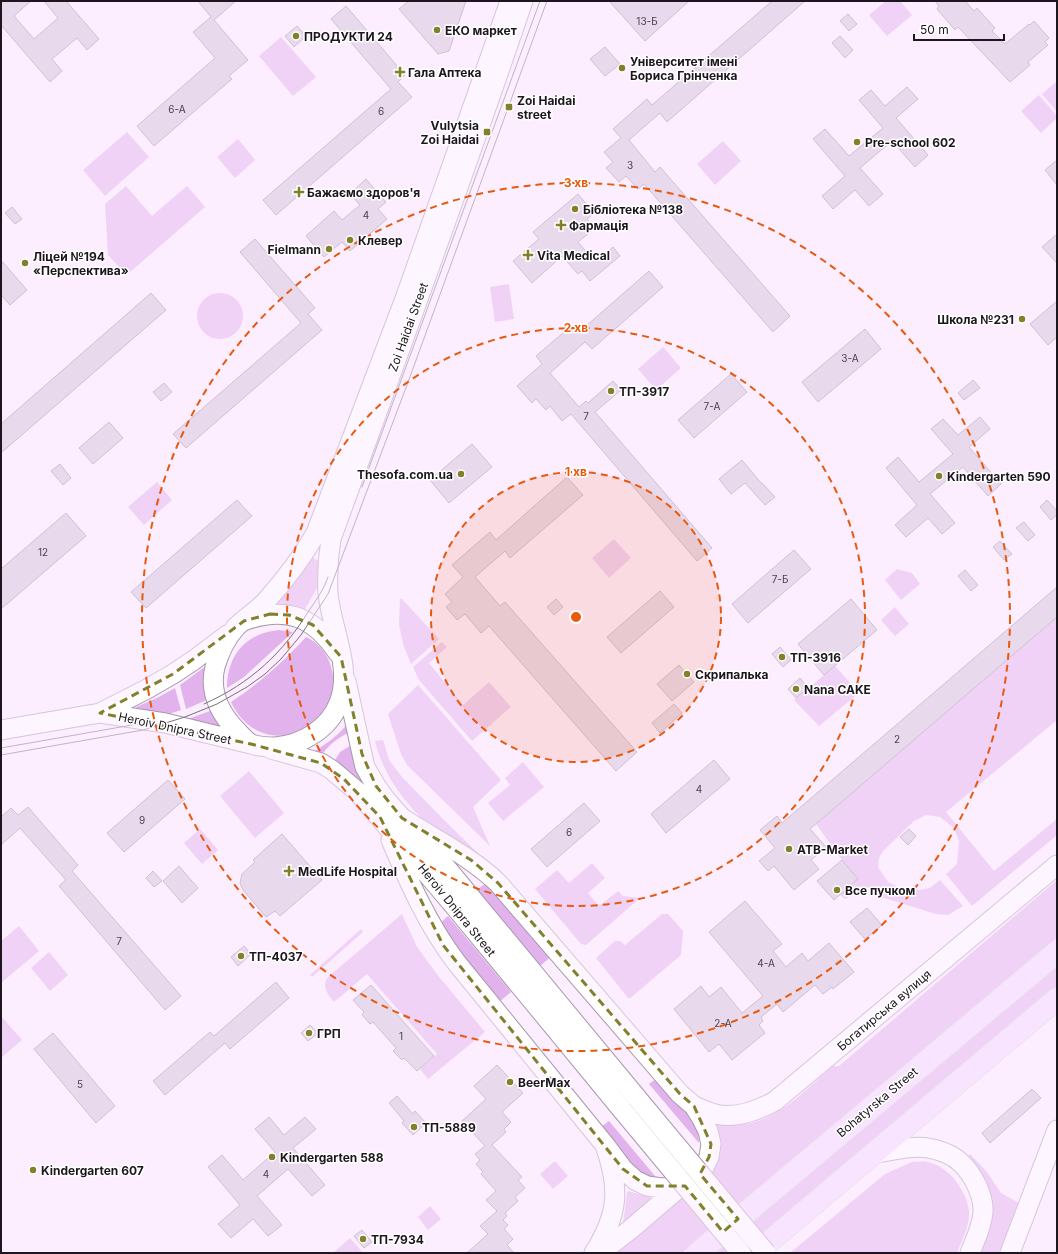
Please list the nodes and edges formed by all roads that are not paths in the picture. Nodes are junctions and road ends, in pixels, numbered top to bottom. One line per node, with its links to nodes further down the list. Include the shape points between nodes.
1 (510, 1): 3 (main road, Zoi Haidai Street, via 406,296 316,533 307,550 282,583)
2 (523, 1): 4 (main road, Zoi Haidai Street, via 429,271 331,539 328,594)
3 (240, 624): 4 (main road, via 270,614 289,616 307,622 330,640); 5 (main road, Heroiv Dnipra Street, via 214,646 173,674); 7 (main road, via 223,645 214,668 213,682 216,698 228,722)
4 (342, 664): 7 (main road, via 343,691 339,704 325,724 314,734 298,742 283,746); 9 (main road, Heroiv Dnipra Street, via 365,767 376,786)
5 (100, 713): 6 (main road, Heroiv Dnipra Street); 7 (main road, Heroiv Dnipra Street, via 165,724)
6 (1, 730)
7 (258, 745): 8 (main road, Heroiv Dnipra Street, via 321,763 358,792)
8 (380, 817): 15 (main road, via 417,897 443,945); 21 (main road, Heroiv Dnipra Street, bridge)
9 (402, 818): 13 (main road, Heroiv Dnipra Street, via 471,860 494,879 680,1094); 23 (main road, Heroiv Dnipra Street, bridge, via 449,871)
10 (1057, 864): 13 (main road, Богатирська вулиця, via 775,1101 748,1114 716,1114)
11 (1057, 952): 20 (main road, Bohatyrska Street)
12 (1057, 999): 16 (main road)
13 (694, 1106): 17 (main road, via 708,1131 711,1144 709,1157 702,1169)
14 (1057, 1130): 25 (main road)
15 (605, 1145): 17 (main road, via 635,1180 647,1186 662,1188); 18 (main road, via 614,1178 614,1208 610,1224)
16 (876, 1152): 22 (main road); 24 (main road, via 927,1148 947,1154 961,1163 980,1192 983,1211 981,1225)
17 (681, 1186): 19 (main road, via 631,1230)
18 (594, 1253)
19 (600, 1253)
20 (698, 1253)
21 (741, 1253)
22 (756, 1253)
23 (766, 1253)
24 (970, 1253)
25 (1010, 1253)

